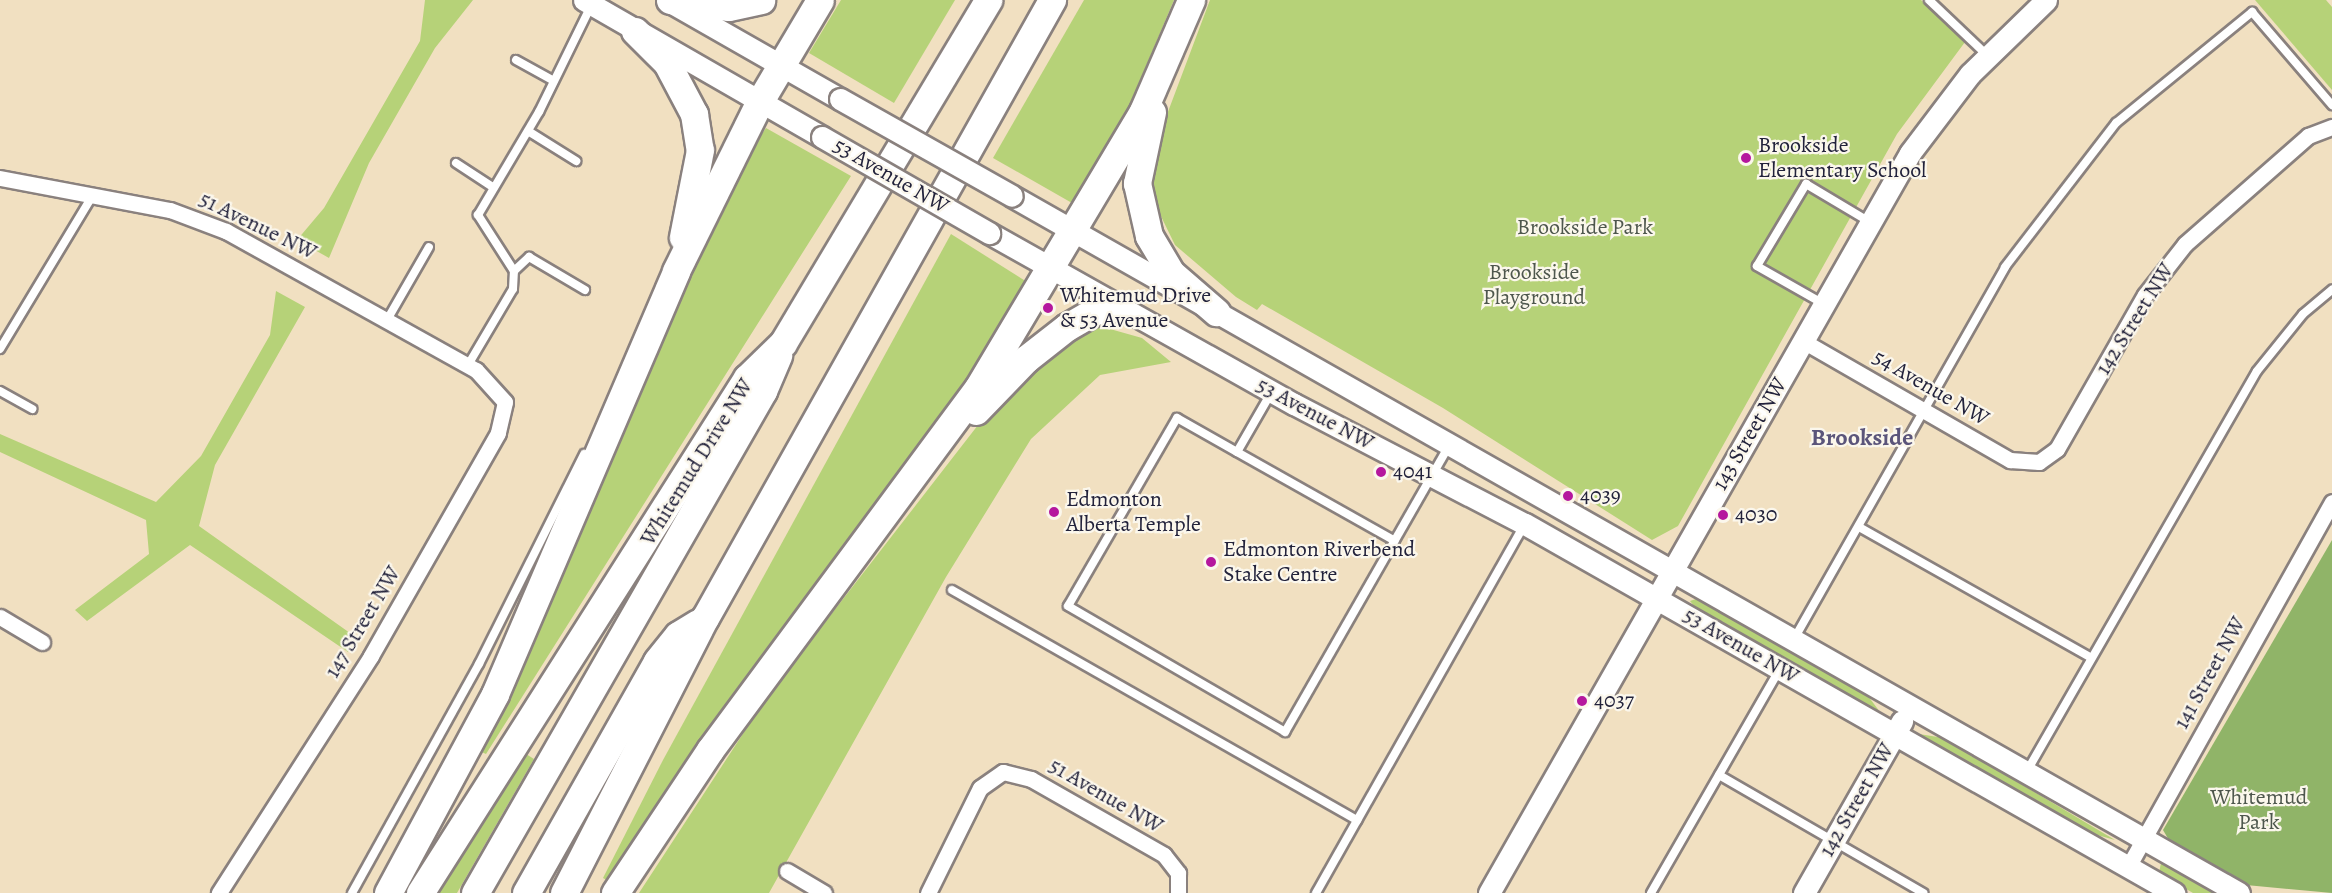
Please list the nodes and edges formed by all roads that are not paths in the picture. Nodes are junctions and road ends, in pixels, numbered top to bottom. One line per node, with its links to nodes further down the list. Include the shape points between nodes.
1 (668, 0): 2 (highway, via 729,7); 13 (street, 53 Avenue NW)
2 (761, 0)
3 (820, 0): 13 (highway)
4 (988, 0): 38 (highway, Whitemud Drive NW)
5 (1052, 0): 59 (highway)
6 (1191, 0): 14 (highway)
7 (1929, 0): 11 (lane)
8 (2046, 0): 11 (street, 143 Street NW)
9 (588, 2): 10 (street, 53 Avenue NW); 15 (lane)
10 (635, 31): 16 (street, 53 Avenue NW); 30 (highway, via 667,63 694,114 697,179)
11 (1988, 55): 25 (street, 143 Street NW, via 1931,123)
12 (516, 60): 15 (lane)
13 (781, 66): 16 (highway); 26 (street, 53 Avenue NW, bridge)
14 (1161, 75): 26 (highway); 35 (highway, via 1139,165 1141,212 1172,273)
15 (554, 81): 19 (lane)
16 (760, 101): 28 (street, 53 Avenue NW, bridge); 30 (highway)
17 (2332, 105): 45 (lane, via 2252,12 2116,123 2068,178 2005,267)
18 (2332, 127): 49 (street, 142 Street NW, via 2308,136 2185,244 2145,295 2056,449)
19 (528, 131): 20 (lane); 23 (lane)
20 (576, 162)
21 (456, 163): 23 (lane)
22 (0, 178): 24 (street, 51 Avenue NW)
23 (494, 188): 29 (lane, via 478,214)
24 (93, 195): 36 (street, 51 Avenue NW, via 170,210 226,231); 39 (lane)
25 (1870, 222): 33 (street, 143 Street NW); 33 (lane, via 1806,184 1757,266)
26 (1073, 232): 28 (highway); 35 (street, 53 Avenue NW)
27 (429, 247): 36 (lane)
28 (1051, 269): 34 (street, 53 Avenue NW); 48 (highway)
29 (514, 271): 31 (lane, via 529,257); 41 (lane, via 513,289)
30 (676, 271): 40 (highway)
31 (585, 290)
32 (2332, 290): 62 (lane, via 2304,314 2257,371)
33 (1823, 304): 37 (street, 143 Street NW)
34 (1119, 307): 43 (street, 53 Avenue NW); 48 (highway, via 1087,314 1026,359)
35 (1216, 312): 46 (street, 53 Avenue NW)
36 (387, 320): 41 (street, 51 Avenue NW)
37 (1803, 341): 45 (street, 54 Avenue NW); 55 (street, 143 Street NW)
38 (783, 343): 77 (highway, Whitemud Drive NW, via 747,378); 78 (highway, via 763,390)
39 (0, 349)
40 (639, 359): 75 (lane, via 559,497 479,664); 76 (highway, via 495,694)
41 (472, 368): 74 (street, 147 Street NW, via 505,402 498,433 371,656)
42 (0, 391): 44 (lane)
43 (1272, 392): 47 (lane); 50 (street, 53 Avenue NW)
44 (32, 409)
45 (1924, 410): 49 (street, 54 Avenue NW, via 2010,460); 53 (lane)
46 (1450, 445): 50 (lane); 55 (street, 53 Avenue NW)
47 (1237, 452): 54 (lane); 54 (lane, via 1177,418 1068,606 1285,732)
48 (933, 454): 81 (highway, via 710,750)
49 (2039, 462)
50 (1433, 474): 52 (street, 53 Avenue NW); 54 (lane)
51 (2332, 502): 69 (street, 141 Street NW)
52 (1525, 524): 57 (street, 53 Avenue NW); 68 (lane)
53 (1859, 527): 60 (lane); 62 (lane)
54 (1395, 541)
55 (1673, 570): 57 (street, 143 Street NW); 60 (street, 53 Avenue NW)
56 (952, 590): 68 (lane)
57 (1657, 598): 63 (street, 53 Avenue NW); 85 (street, 143 Street NW)
58 (0, 617): 61 (street)
59 (705, 618): 79 (highway, via 678,635 657,661); 80 (highway)
60 (1794, 640): 64 (street, 53 Avenue NW)
61 (42, 642)
62 (2090, 657): 66 (lane)
63 (1779, 668): 65 (street, 53 Avenue NW); 67 (lane)
64 (1910, 706): 65 (street, 142 Street NW); 66 (street, 53 Avenue NW)
65 (1895, 733): 70 (street, 142 Street NW); 71 (street, 53 Avenue NW)
66 (2026, 772): 69 (street, 53 Avenue NW)
67 (1719, 775): 70 (lane); 86 (lane)
68 (1357, 820): 84 (lane)
69 (2143, 840): 71 (street, 141 Street NW); 90 (street, 53 Avenue NW)
70 (1834, 841): 87 (street, 142 Street NW); 88 (lane)
71 (2128, 867): 89 (street, 53 Avenue NW)
72 (787, 871): 82 (street)
73 (1179, 887): 83 (street, 51 Avenue NW, via 1170,860 1143,843 1022,775 994,775 980,788)
74 (219, 893)
75 (352, 893)
76 (388, 893)
77 (420, 893)
78 (475, 893)
79 (526, 893)
80 (564, 893)
81 (615, 893)
82 (824, 893)
83 (927, 893)
84 (1316, 893)
85 (1489, 893)
86 (1651, 893)
87 (1804, 893)
88 (1923, 893)
89 (2174, 893)
90 (2239, 893)

